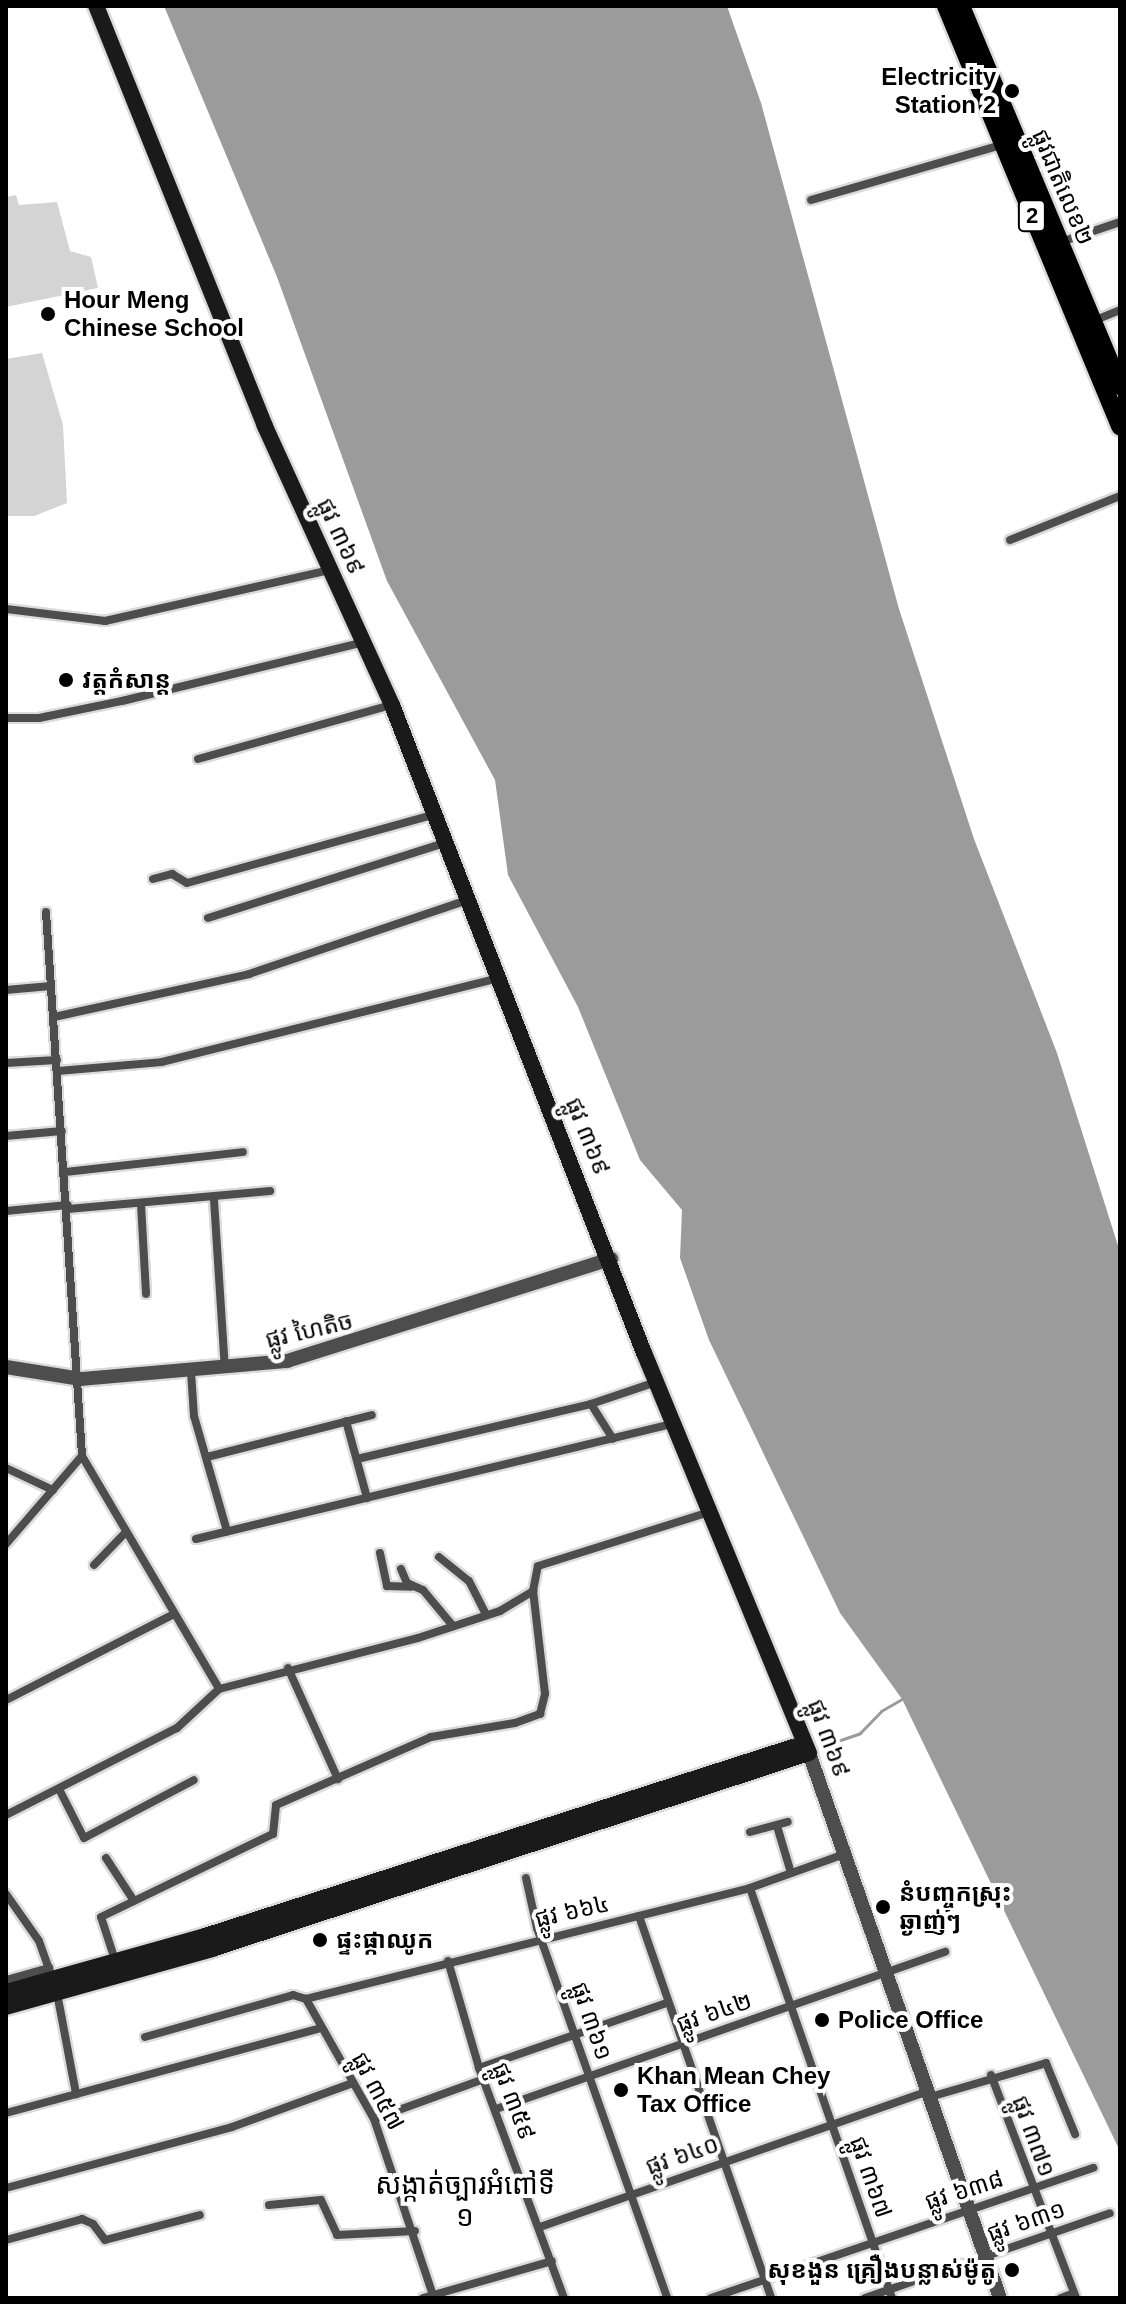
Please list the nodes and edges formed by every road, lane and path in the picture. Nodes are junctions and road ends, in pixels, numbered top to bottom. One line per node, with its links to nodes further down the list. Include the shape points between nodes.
1 (96, 6): 14 (main road, ផ្លូវ ៣៦៩, via 260,413)
2 (946, 6): 4 (main road, ផ្លូវជាតិលេខ២ / 2)
3 (961, 6): 7 (main road, ផ្លូវជាតិលេខ២ / 2)
4 (1002, 145): 5 (street); 7 (main road, ផ្លូវជាតិលេខ២ / 2)
5 (811, 200)
6 (1120, 222): 7 (street)
7 (1052, 246): 9 (main road, ផ្លូវជាតិលេខ២ / 2); 10 (main road, ផ្លូវជាតិលេខ២ / 2)
8 (1120, 310): 9 (street)
9 (1093, 321): 10 (main road, ផ្លូវជាតិលេខ២ / 2)
10 (1114, 379): 11 (main road, ផ្លូវជាតិលេខ២ / 2)
11 (1120, 426)
12 (1120, 496): 13 (street)
13 (1010, 540)
14 (330, 570): 15 (street, via 105,621); 16 (main road, ផ្លូវ ៣៦៩)
15 (6, 609)
16 (365, 642): 17 (main road, ផ្លូវ ៣៦៩); 18 (street, via 122,701 39,718)
17 (392, 705): 19 (street); 20 (main road, ផ្លូវ ៣៦៩)
18 (6, 718)
19 (198, 759)
20 (436, 814): 21 (main road, ផ្លូវ ៣៦៩); 22 (street, via 187,883 172,874)
21 (447, 842): 23 (main road, ផ្លូវ ៣៦៩); 25 (street)
22 (153, 879)
23 (469, 899): 26 (main road, ផ្លូវ ៣៦៩); 29 (street, via 249,974)
24 (46, 912): 27 (street)
25 (208, 918)
26 (499, 978): 32 (street, via 162,1062); 42 (main road, ផ្លូវ ៣៦៩)
27 (51, 986): 28 (street); 29 (street)
28 (6, 990)
29 (54, 1017): 30 (street)
30 (57, 1060): 31 (street); 32 (street)
31 (6, 1063)
32 (58, 1071): 33 (street)
33 (62, 1131): 34 (street); 36 (street)
34 (6, 1136)
35 (243, 1152): 36 (street)
36 (65, 1172): 40 (street)
37 (270, 1191): 38 (street)
38 (214, 1200): 39 (street); 45 (street)
39 (141, 1204): 40 (street); 43 (street)
40 (68, 1207): 41 (street); 47 (street)
41 (6, 1211)
42 (611, 1259): 45 (street, ផ្លូវ ហៃតិច, via 356,1342 287,1361); 48 (main road, ផ្លូវ ៣៦៩)
43 (146, 1294)
44 (6, 1367): 47 (street, ផ្លូវ ហៃតិច)
45 (225, 1369): 46 (street, ផ្លូវ ហៃតិច)
46 (191, 1372): 47 (street, ផ្លូវ ហៃតិច); 55 (street, via 194,1416)
47 (81, 1379): 54 (street)
48 (656, 1382): 49 (street); 52 (main road, ផ្លូវ ៣៦៩)
49 (591, 1404): 53 (street); 56 (street)
50 (372, 1415): 51 (street)
51 (346, 1421): 55 (street); 56 (street)
52 (673, 1424): 53 (street); 60 (main road, ផ្លូវ ៣៦៩)
53 (613, 1439): 59 (street)
54 (82, 1456): 58 (street); 62 (street)
55 (207, 1457): 61 (street)
56 (357, 1459): 59 (street)
57 (6, 1468): 58 (street)
58 (53, 1490): 64 (street)
59 (367, 1498): 61 (street)
60 (710, 1512): 70 (street, via 538,1566); 77 (main road, ផ្លូវ ៣៦៩)
61 (227, 1531): 63 (street)
62 (126, 1532): 67 (street); 71 (street)
63 (196, 1539)
64 (6, 1544)
65 (380, 1553): 69 (street, via 387,1586)
66 (439, 1557): 72 (street, via 469,1581)
67 (94, 1565)
68 (401, 1569): 69 (street)
69 (411, 1587): 73 (street, via 423,1590)
70 (533, 1591): 72 (street); 78 (street, via 545,1694 540,1714 431,1737)
71 (174, 1614): 75 (street); 76 (street)
72 (486, 1615): 73 (street)
73 (453, 1626): 74 (street)
74 (288, 1668): 75 (street); 78 (street)
75 (219, 1689): 80 (street, via 177,1728)
76 (6, 1700)
77 (808, 1748): 85 (street, ផ្លូវ ៣៦៩); 87 (main road)
78 (338, 1779): 92 (street, via 276,1805 273,1834)
79 (194, 1780): 80 (street, via 84,1838)
80 (59, 1789): 81 (street)
81 (6, 1815)
82 (788, 1822): 83 (street)
83 (777, 1826): 84 (street); 88 (street)
84 (750, 1832)
85 (845, 1854): 88 (street, ផ្លូវ ៦៦៤); 98 (street, ផ្លូវ ៣៦៩)
86 (106, 1858): 92 (street)
87 (428, 1872): 96 (main road); 100 (main road)
88 (791, 1873): 90 (street, ផ្លូវ ៦៦៤)
89 (526, 1878): 94 (street, ផ្លូវ ៣៦១)
90 (750, 1888): 93 (street, ផ្លូវ ៦៦៤); 104 (street, ផ្លូវ ៣៦៧)
91 (6, 1894): 100 (street, via 39,1941)
92 (134, 1901): 96 (street, via 101,1917)
93 (639, 1916): 94 (street, ផ្លូវ ៦៦៤); 103 (street)
94 (542, 1938): 97 (street, ផ្លូវ ៦៦៤); 107 (street, ផ្លូវ ៣៦១)
95 (945, 1952): 98 (street, ផ្លូវ ៦៤២)
96 (116, 1961): 100 (main road)
97 (448, 1961): 102 (street, ផ្លូវ ៦៦៤); 110 (street, ផ្លូវ ៣៥៩)
98 (887, 1973): 104 (street, ផ្លូវ ៦៤២); 116 (street, ផ្លូវ ៣៦៩)
99 (6, 1980): 100 (street)
100 (53, 1980): 101 (main road); 105 (main road); 115 (street)
101 (6, 1992)
102 (306, 1999): 106 (street, ផ្លូវ ៣៥៧); 108 (street, ផ្លូវ ៦៦៤, via 293,1995)
103 (667, 2003): 107 (street); 109 (street)
104 (790, 2006): 109 (street, ផ្លូវ ៦៤២); 120 (street, ផ្លូវ ៣៦៧)
105 (6, 2007)
106 (320, 2028): 114 (street, ផ្លូវ ៣៥៧); 115 (street)
107 (576, 2033): 110 (street); 112 (street, ផ្លូវ ៣៦១)
108 (145, 2037)
109 (683, 2044): 112 (street, ផ្លូវ ៦៤២); 122 (street)
110 (479, 2068): 113 (street, ផ្លូវ ៣៥៩)
111 (991, 2075): 116 (street, ផ្លូវ ៦៤០); 121 (street, ផ្លូវ ៦៤០, via 1049,2064); 125 (street, ផ្លូវ ៣៧១)
112 (591, 2076): 117 (street, ផ្លូវ ៦៤២); 126 (street, ផ្លូវ ៣៦១)
113 (484, 2079): 117 (street, ផ្លូវ ៣៥៩); 119 (street)
114 (353, 2083): 119 (street, ផ្លូវ ៣៥៧); 124 (street, via 232,2127)
115 (76, 2094): 118 (street)
116 (929, 2094): 120 (street, ផ្លូវ ៦៤០); 128 (street, ផ្លូវ ៣៦៩)
117 (496, 2109): 131 (street, ផ្លូវ ៣៥៩)
118 (6, 2113)
119 (374, 2119): 132 (street, ផ្លូវ ៣៥៧)
120 (831, 2124): 122 (street, ផ្លូវ ៦៤០); 135 (street, ផ្លូវ ៣៦៧)
121 (1075, 2134)
122 (723, 2162): 126 (street, ផ្លូវ ៦៤០); 138 (street)
123 (1093, 2168): 125 (street, ផ្លូវ ៦៣៨)
124 (6, 2188)
125 (1031, 2189): 128 (street, ផ្លូវ ៦៣៨); 133 (street, ផ្លូវ ៣៧១)
126 (632, 2194): 131 (street, ផ្លូវ ៦៤០); 143 (street, ផ្លូវ ៣៦១)
127 (269, 2205): 132 (street, via 321,2200 337,2235)
128 (969, 2209): 135 (street, ផ្លូវ ៦៣៨); 136 (street, ផ្លូវ ៣៦៩)
129 (1110, 2213): 133 (street, ផ្លូវ ៦៣១)
130 (200, 2215): 134 (street, via 105,2240 82,2219)
131 (540, 2227): 137 (street, ផ្លូវ ៣៥៩)
132 (415, 2231): 141 (street, ផ្លូវ ៣៥៧)
133 (1050, 2234): 136 (street, ផ្លូវ ៦៣១); 140 (street, ផ្លូវ ៣៧១)
134 (6, 2240)
135 (872, 2242): 138 (street, ផ្លូវ ៦៣៨); 139 (street, ផ្លូវ ៣៦៧)
136 (986, 2256): 139 (street, ផ្លូវ ៦៣១); 147 (street, ផ្លូវ ៣៦៩)
137 (552, 2261): 141 (street); 142 (street, ផ្លូវ ៣៥៩)
138 (764, 2279): 144 (street, ផ្លូវ ៦៣៨); 145 (street)
139 (890, 2294): 146 (street, ផ្លូវ ៦៣១)
140 (1075, 2296): 148 (street)
141 (430, 2297)
142 (564, 2298)
143 (667, 2298)
144 (711, 2298)
145 (771, 2298)
146 (865, 2298)
147 (1000, 2298)
148 (1061, 2298)

